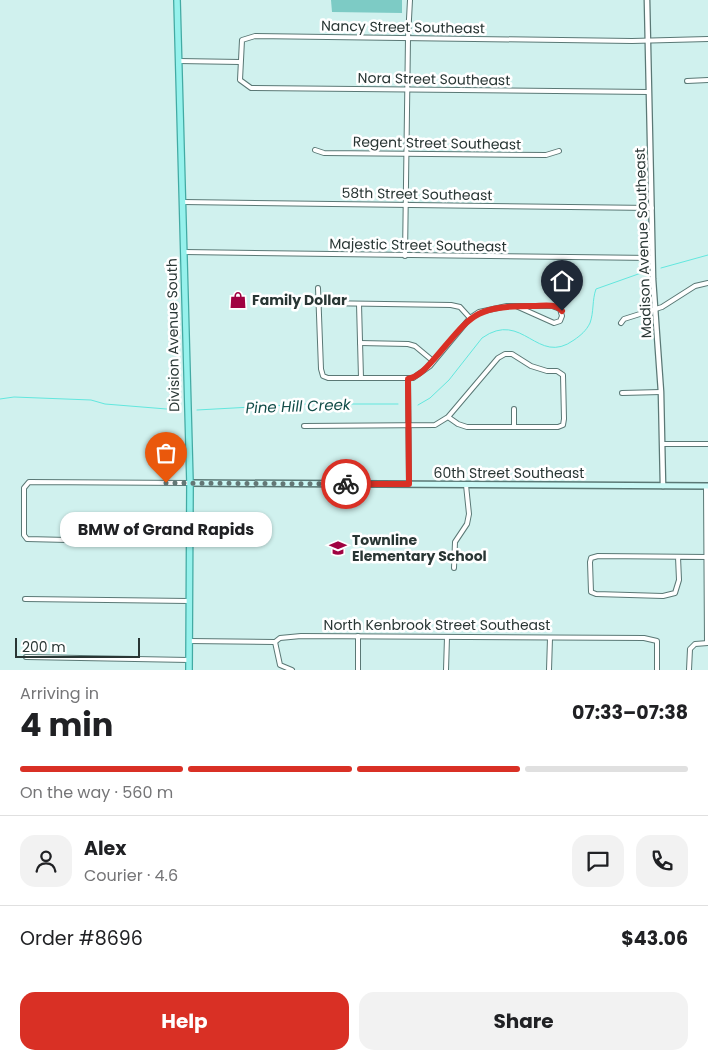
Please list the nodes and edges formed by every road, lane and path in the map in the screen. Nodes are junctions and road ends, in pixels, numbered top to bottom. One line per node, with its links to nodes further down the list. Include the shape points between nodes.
1 (178, 0): 7 (main road, Division Avenue South)
2 (410, 0): 4 (street)
3 (647, 0): 6 (street, Madison Avenue Southeast)
4 (408, 38): 6 (street, Nancy Street Southeast); 8 (street, Nancy Street Southeast, via 247,37 242,40); 11 (street)
5 (708, 39): 6 (street, Nancy Street Southeast)
6 (648, 40): 12 (street, Madison Avenue Southeast)
7 (179, 61): 8 (street); 16 (main road, Division Avenue South)
8 (240, 62): 11 (street, Nora Street Southeast, via 240,80 251,88)
9 (708, 80): 10 (street)
10 (687, 81)
11 (407, 90): 12 (street, Nora Street Southeast); 15 (street)
12 (649, 92): 18 (street, Madison Avenue Southeast)
13 (315, 150): 15 (street, Regent Street Southeast, via 324,153)
14 (559, 151): 15 (street, Regent Street Southeast, via 546,155)
15 (406, 154): 17 (street)
16 (183, 202): 17 (street, 58th Street Southeast); 19 (main road, Division Avenue South)
17 (406, 205): 18 (street, 58th Street Southeast); 20 (street)
18 (652, 208): 21 (street, Madison Avenue Southeast)
19 (184, 252): 20 (street, Majestic Street Southeast); 43 (main road, Division Avenue South)
20 (405, 256): 21 (street, Majestic Street Southeast)
21 (652, 258): 27 (street, Madison Avenue Southeast)
22 (708, 283): 27 (street, via 695,286)
23 (318, 288): 24 (street)
24 (319, 303): 25 (street); 32 (street, via 323,376)
25 (359, 304): 28 (street, via 451,305 463,310); 30 (street)
26 (516, 306): 26 (street, via 552,306 560,309 562,316 554,323); 28 (street, via 489,308)
27 (655, 309): 29 (street, via 624,319); 34 (street, Madison Avenue Southeast)
28 (470, 318): 31 (street)
29 (621, 323)
30 (360, 344): 31 (street, via 408,344); 32 (street)
31 (433, 361): 33 (street, via 424,371)
32 (361, 378): 33 (street)
33 (408, 379): 39 (street)
34 (661, 392): 35 (street); 41 (street, Madison Avenue Southeast)
35 (622, 393)
36 (514, 409): 40 (street)
37 (448, 416): 39 (street, via 435,425); 40 (street, via 467,427); 40 (street, via 498,358 512,354 539,368 560,373 564,384 563,425)
38 (304, 426): 39 (street)
39 (409, 426): 44 (street)
40 (514, 427)
41 (662, 444): 42 (street); 46 (street, Madison Avenue Southeast)
42 (708, 444)
43 (190, 483): 44 (main road, 60th Street Southeast); 48 (main road, Division Avenue South); 48 (street, via 29,482 24,488 26,538)
44 (409, 484): 45 (main road, 60th Street Southeast)
45 (466, 485): 46 (main road, 60th Street Southeast); 51 (street, via 469,514 467,524 455,542)
46 (663, 486): 47 (main road, 60th Street Southeast)
47 (707, 486): 50 (street)
48 (189, 543): 54 (main road, Division Avenue South)
49 (678, 557): 49 (street, via 592,558 592,592 663,596 676,593); 50 (street)
50 (707, 557): 52 (street)
51 (454, 568)
52 (707, 595): 60 (street)
53 (25, 599): 54 (street)
54 (189, 601): 58 (main road, Division Avenue South)
55 (358, 636): 56 (street, North Kenbrook Street Southeast); 59 (street, North Kenbrook Street Southeast, via 289,636); 65 (street)
56 (447, 637): 57 (street, North Kenbrook Street Southeast); 66 (street)
57 (550, 638): 67 (street); 68 (street, North Kenbrook Street Southeast, via 656,640)
58 (189, 641): 59 (street, North Kenbrook Street Southeast); 62 (main road, Division Avenue South)
59 (276, 642): 64 (street, via 280,666)
60 (707, 643): 69 (street, via 692,647)
61 (26, 657): 62 (street)
62 (189, 660): 63 (main road, Division Avenue South)
63 (189, 670)
64 (292, 670)
65 (358, 670)
66 (446, 670)
67 (549, 670)
68 (657, 670)
69 (689, 670)

